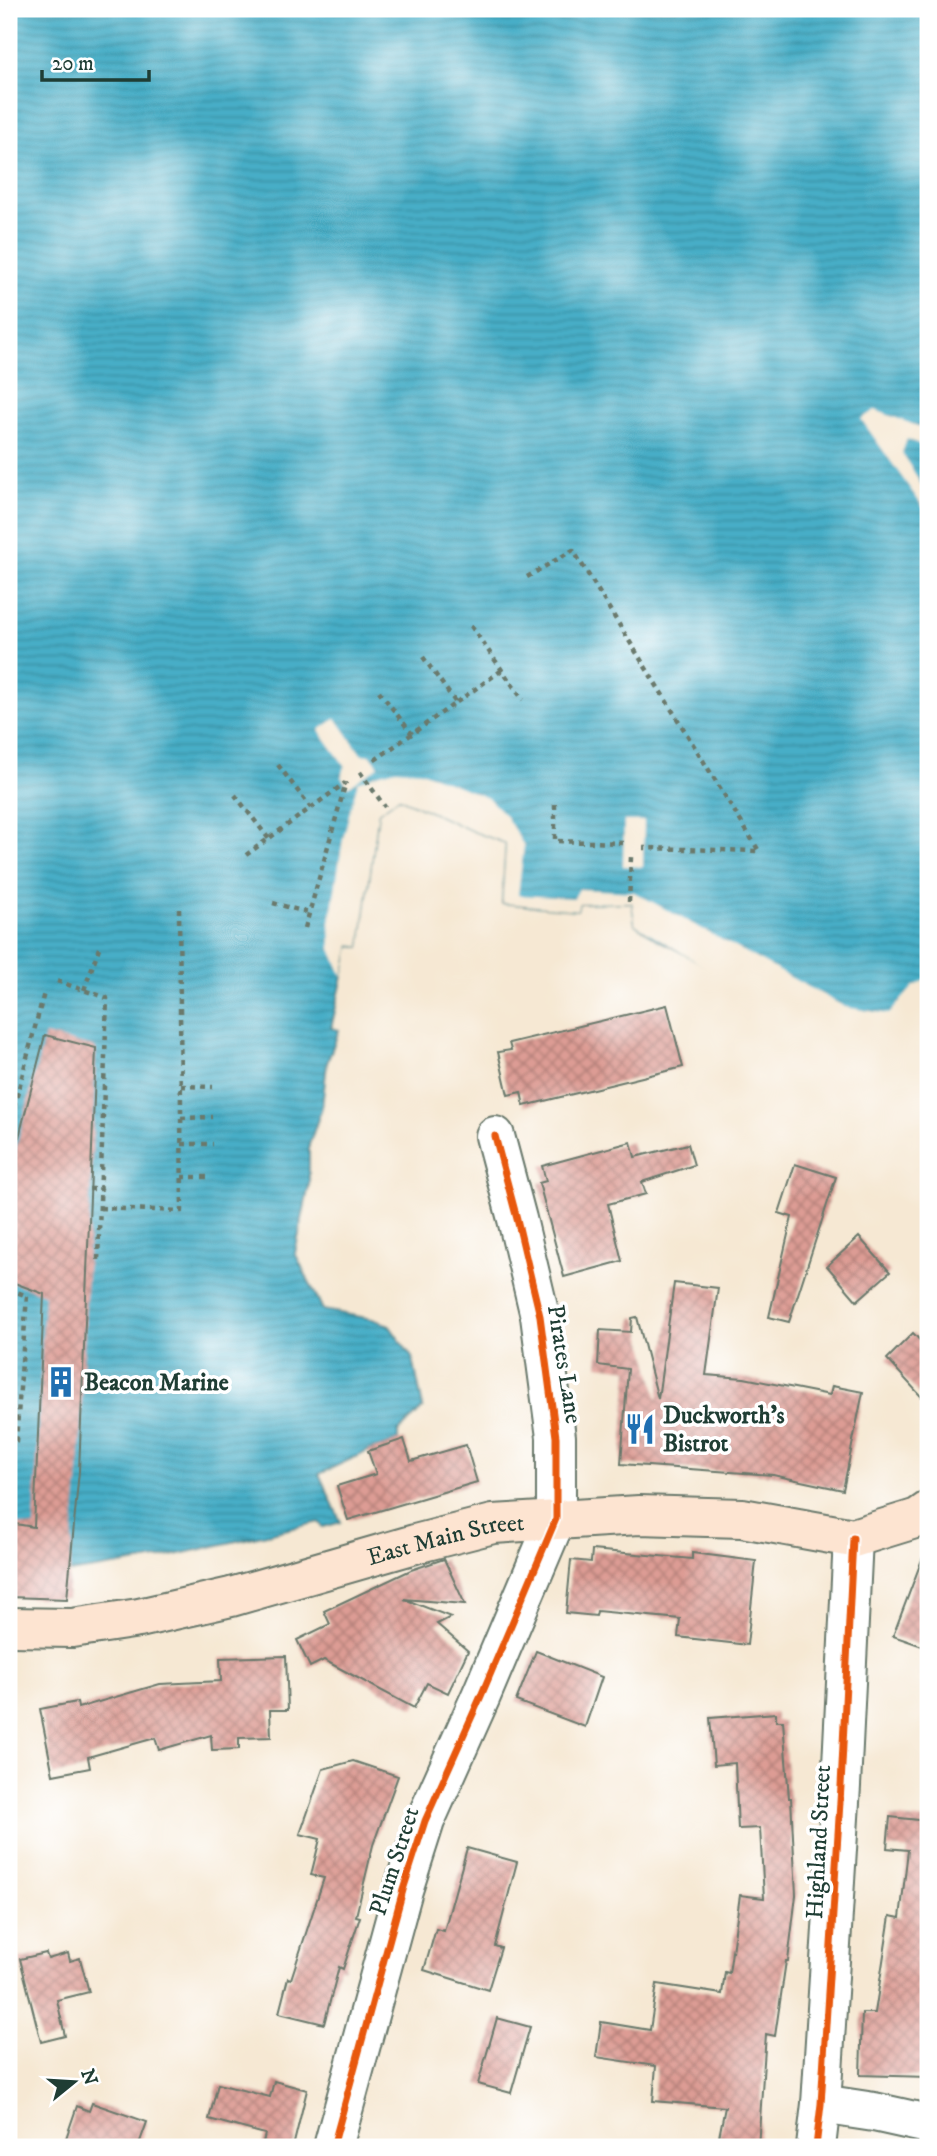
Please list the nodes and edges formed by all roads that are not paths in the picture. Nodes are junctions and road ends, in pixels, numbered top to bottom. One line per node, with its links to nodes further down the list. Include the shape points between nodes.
1 (495, 1136): 3 (street, Pirates Lane, via 540,1316 556,1437)
2 (928, 1511): 4 (main road, East Main Street)
3 (556, 1519): 4 (main road, East Main Street, via 639,1515 742,1518); 5 (main road, East Main Street, via 493,1524 139,1618 72,1628); 8 (street, Plum Street, via 425,1821)
4 (853, 1538): 6 (street, Highland Street)
5 (9, 1627)
6 (821, 2104): 7 (street); 9 (street, Highland Street)
7 (928, 2123)
8 (333, 2147)
9 (816, 2147)

